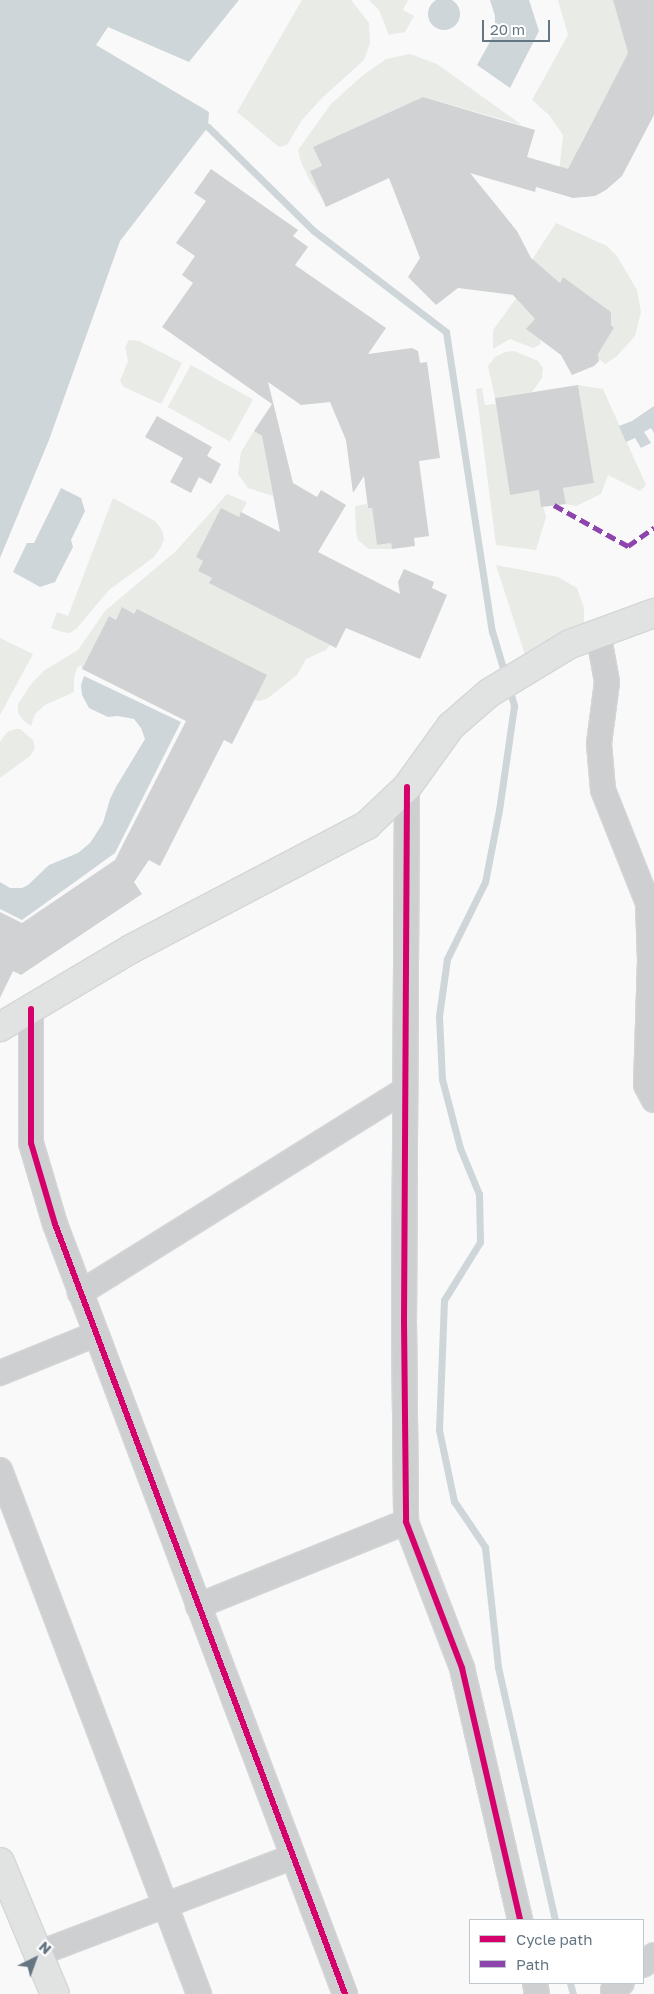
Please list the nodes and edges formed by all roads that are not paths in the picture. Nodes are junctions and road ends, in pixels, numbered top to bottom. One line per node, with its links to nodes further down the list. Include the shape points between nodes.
1 (654, 613): 2 (street)
2 (598, 632): 3 (street, via 570,644 489,693 451,726); 7 (street, via 607,682 599,744 603,790 648,902 650,960 646,1085)
3 (407, 787): 4 (street, via 367,825 131,949); 6 (street)
4 (31, 1009): 5 (street); 8 (street, via 30,1143)
5 (0, 1027)
6 (405, 1090): 8 (street); 12 (street)
7 (654, 1100)
8 (80, 1293): 9 (street)
9 (96, 1334): 10 (street); 13 (street)
10 (0, 1373)
11 (0, 1470): 16 (street)
12 (406, 1522): 13 (street); 17 (street, via 462,1668)
13 (198, 1606): 14 (street)
14 (292, 1857): 16 (street); 23 (street)
15 (0, 1862): 18 (street)
16 (166, 1906): 18 (street); 22 (street)
17 (520, 1919)
18 (38, 1954): 21 (street)
19 (654, 1955): 20 (street)
20 (644, 1963)
21 (55, 1994)
22 (198, 1994)
23 (345, 1994)

